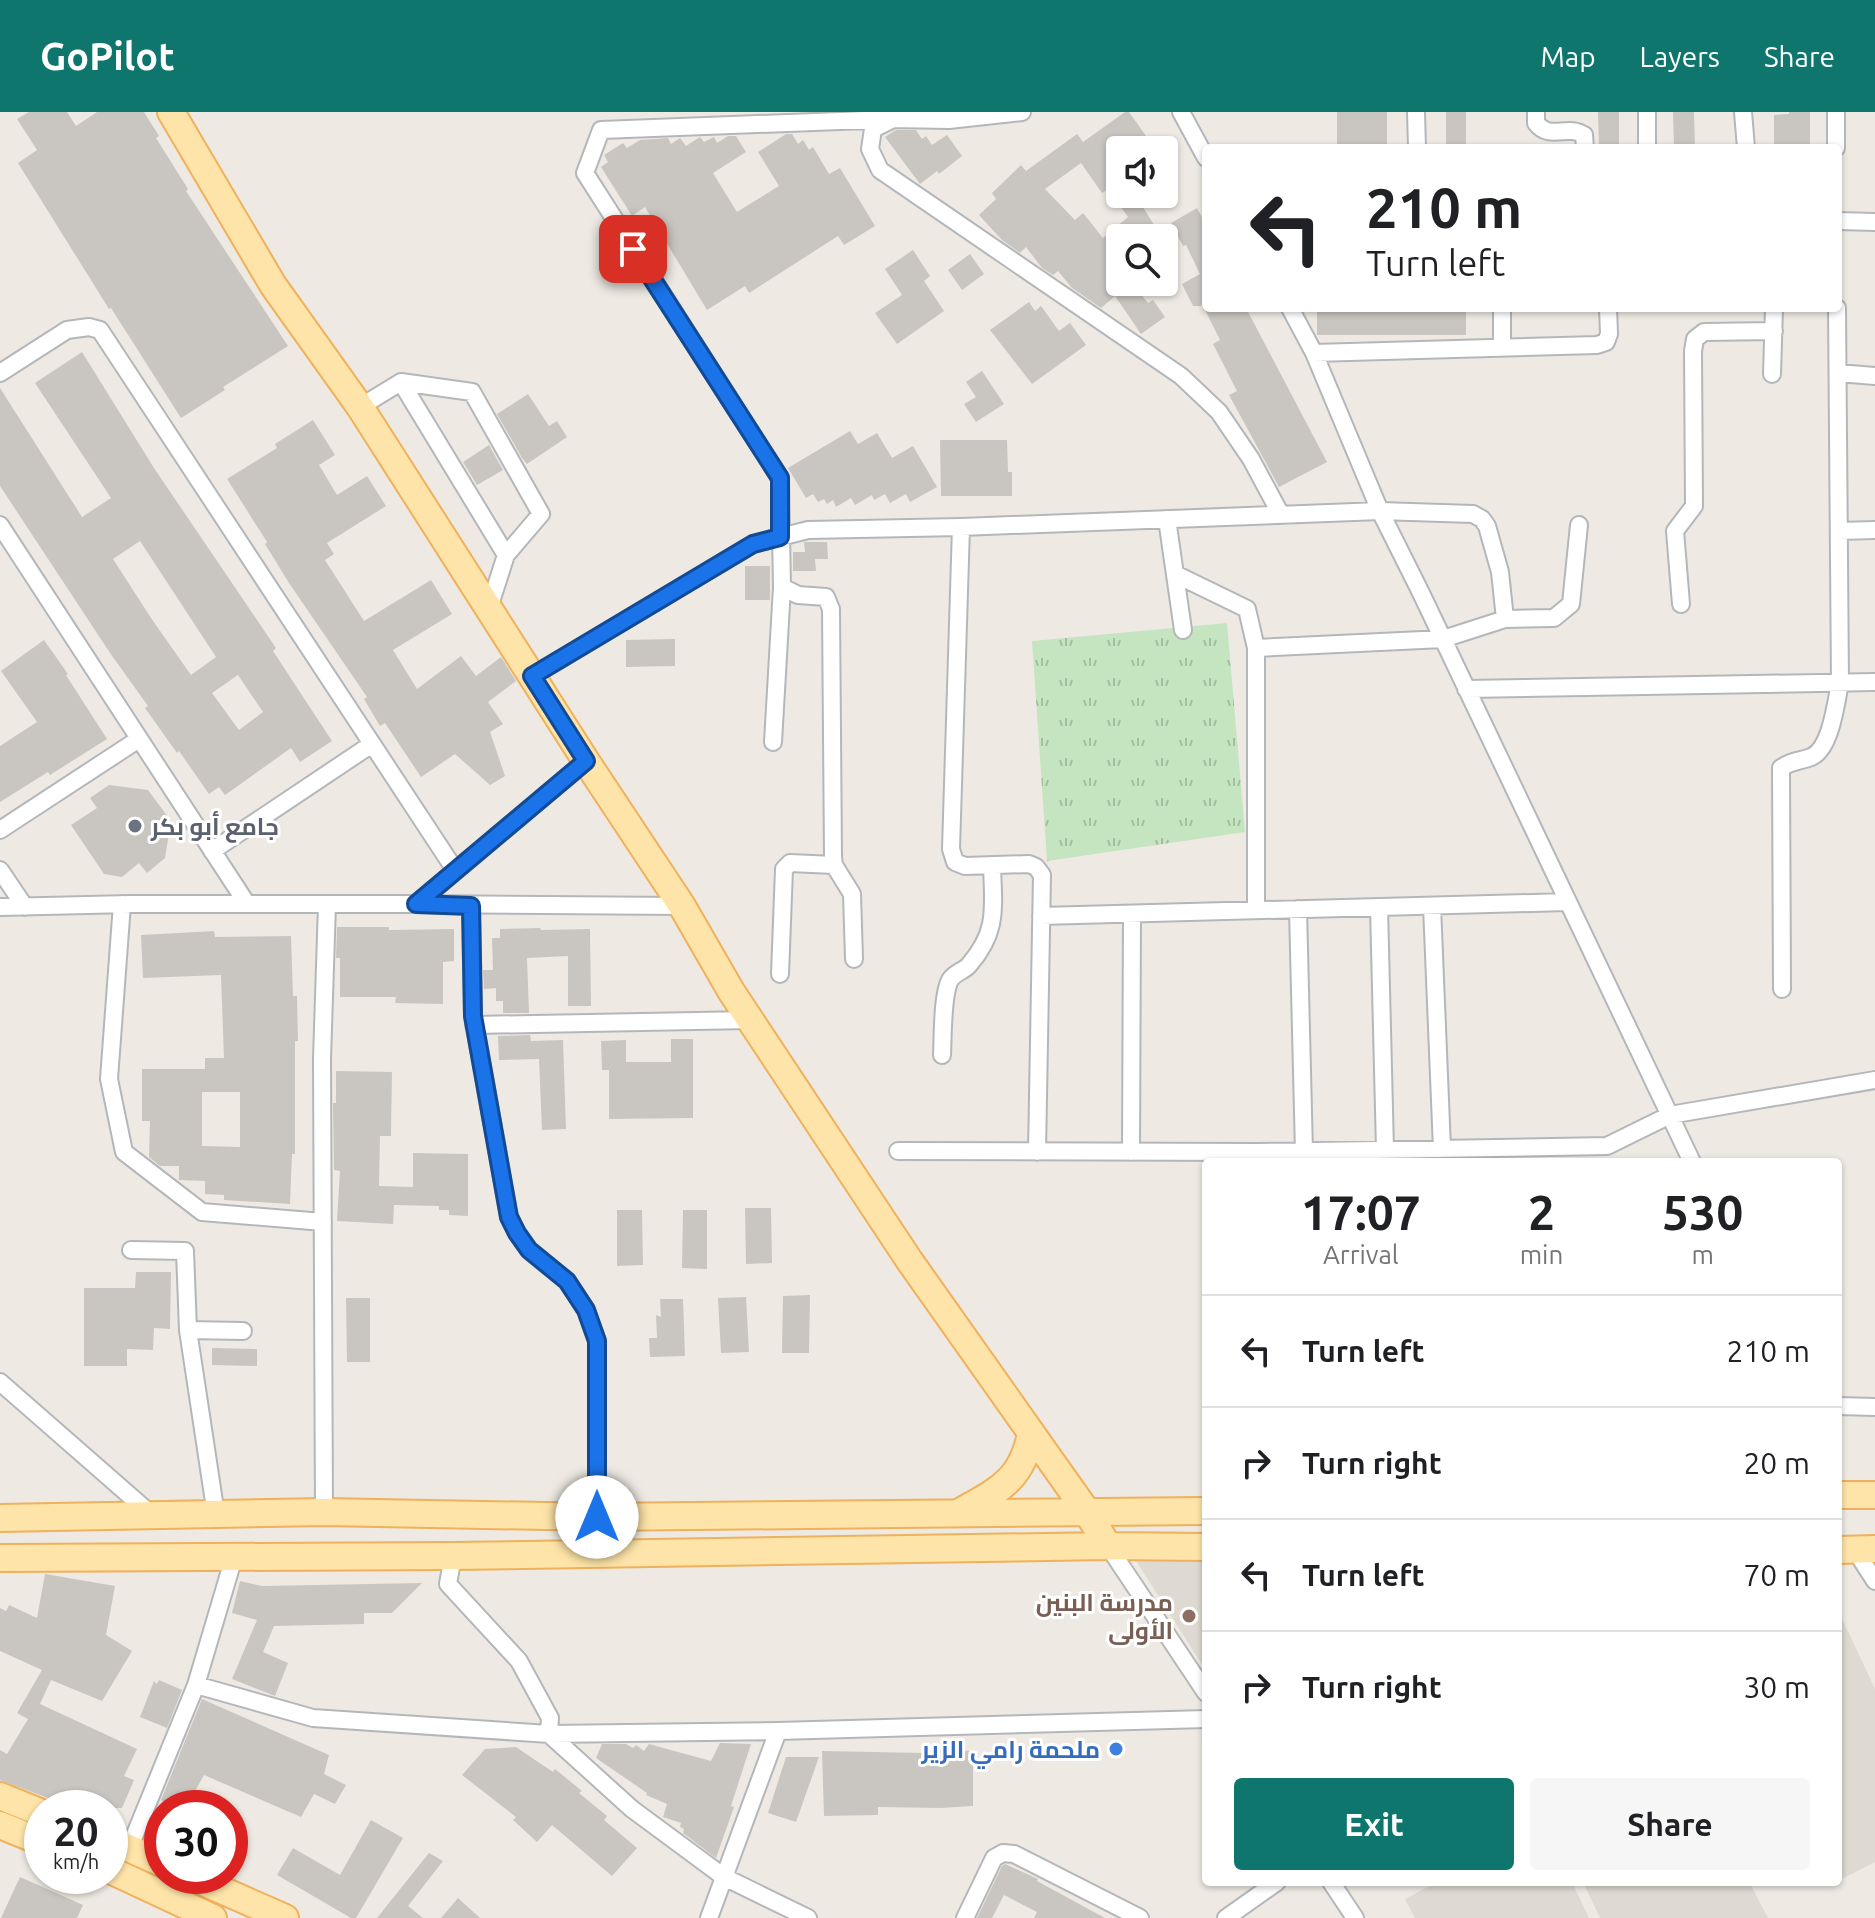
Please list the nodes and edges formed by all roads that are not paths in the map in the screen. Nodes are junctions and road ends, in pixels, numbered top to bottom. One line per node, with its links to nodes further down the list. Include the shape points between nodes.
1 (171, 112): 31 (main road, via 273,285)
2 (1022, 112): 9 (street, via 949,120)
3 (1181, 112): 15 (street)
4 (1416, 112): 10 (street)
5 (1536, 112): 11 (street, via 1541,130 1578,131)
6 (1647, 112): 12 (street)
7 (1743, 112): 13 (street)
8 (1836, 112): 14 (street)
9 (893, 119): 33 (street, via 873,129 870,149 880,170 1181,376 1219,412); 40 (street, via 601,130 585,173 780,478)
10 (1417, 144)
11 (1585, 144)
12 (1647, 144)
13 (1746, 144)
14 (1836, 144)
15 (1202, 151)
16 (1842, 221): 17 (street)
17 (1875, 222)
18 (1292, 312): 25 (street)
19 (1502, 312): 24 (street)
20 (1608, 312): 24 (street, via 1606,342)
21 (1774, 312): 23 (street)
22 (1837, 312): 27 (street)
23 (1774, 331): 28 (street); 44 (street, via 1704,332 1695,339 1694,506 1675,531)
24 (1502, 348): 25 (street)
25 (1314, 353): 32 (street)
26 (0, 373): 56 (street, via 67,330 100,330)
27 (1838, 373): 29 (street); 39 (street)
28 (1772, 374)
29 (1875, 376)
30 (401, 382): 31 (street); 41 (street); 41 (street, via 472,392 541,514)
31 (360, 407): 45 (main road)
32 (1380, 511): 33 (street); 46 (street, via 1473,514 1482,519 1500,572); 48 (street)
33 (1281, 515): 34 (street)
34 (1167, 519): 37 (street); 42 (street)
35 (0, 525): 54 (street)
36 (1579, 525): 46 (street, via 1571,604 1554,618)
37 (961, 527): 40 (street, via 808,530); 61 (street, via 951,849 955,862 965,866)
38 (1875, 530): 39 (street)
39 (1839, 531): 52 (street)
40 (780, 537): 43 (street); 50 (street, via 753,544)
41 (506, 555): 45 (street)
42 (1175, 574): 47 (street); 49 (street, via 1247,609)
43 (782, 587): 55 (street); 60 (street, via 798,595 826,597 831,609)
44 (1681, 604)
45 (489, 608): 50 (main road)
46 (1505, 619): 48 (street)
47 (1183, 630)
48 (1443, 639): 49 (street); 53 (street)
49 (1256, 648): 76 (street)
50 (532, 676): 57 (main road)
51 (1875, 682): 52 (street)
52 (1840, 683): 53 (street); 81 (street, via 1826,743 1813,757 1781,768)
53 (1466, 689): 64 (street)
54 (139, 739): 58 (street); 59 (street)
55 (773, 742)
56 (372, 744): 59 (street); 63 (street)
57 (586, 761): 63 (street); 70 (main road)
58 (0, 830)
59 (212, 851): 66 (street)
60 (834, 865): 79 (street, via 852,894); 80 (street, via 790,863 784,869)
61 (992, 865): 78 (street, via 1036,867 1042,875); 84 (street, via 990,932 946,991)
62 (0, 870): 73 (street)
63 (455, 870): 68 (street)
64 (1568, 902): 71 (street); 86 (street)
65 (122, 904): 66 (street); 73 (street); 97 (street, via 109,1079 124,1152 202,1212)
66 (247, 904): 67 (street)
67 (327, 904): 68 (street); 97 (street)
68 (416, 904): 69 (street)
69 (471, 906): 70 (street); 83 (street)
70 (682, 906): 82 (main road)
71 (1432, 906): 74 (street); 87 (street)
72 (0, 907): 73 (street)
73 (25, 907)
74 (1379, 907): 75 (street); 88 (street)
75 (1298, 909): 76 (street); 92 (street)
76 (1256, 910): 77 (street)
77 (1132, 914): 78 (street); 91 (street)
78 (1041, 916): 90 (street)
79 (854, 959)
80 (780, 974)
81 (1782, 989)
82 (750, 1020): 83 (street); 104 (main road)
83 (474, 1025): 113 (street, via 509,1217 529,1250 567,1281 586,1310 597,1341)
84 (942, 1055)
85 (1875, 1080): 86 (street)
86 (1670, 1115): 93 (street, via 1607,1146); 96 (street)
87 (1442, 1149): 88 (street); 93 (street)
88 (1385, 1150): 94 (street)
89 (898, 1151): 90 (street)
90 (1037, 1152): 91 (street)
91 (1131, 1152): 95 (street)
92 (1304, 1152): 94 (street); 95 (street)
93 (1550, 1155)
94 (1347, 1156)
95 (1260, 1157)
96 (1690, 1158)
97 (323, 1222): 108 (street)
98 (131, 1250): 99 (street, via 185,1251)
99 (188, 1330): 100 (street); 112 (street)
100 (243, 1331)
101 (0, 1382): 111 (street)
102 (1842, 1406): 103 (street)
103 (1875, 1407)
104 (1031, 1434): 109 (main road); 110 (main road, via 1021,1465 1009,1481)
105 (1842, 1495): 106 (main road)
106 (1875, 1495)
107 (1202, 1511): 109 (main road)
108 (324, 1512): 112 (main road); 113 (main road)
109 (1087, 1512): 110 (main road); 115 (main road)
110 (955, 1514): 113 (main road)
111 (152, 1515): 112 (main road); 114 (main road)
112 (216, 1515)
113 (597, 1517)
114 (0, 1518)
115 (1108, 1546): 116 (main road); 118 (main road); 123 (street)
116 (1202, 1547)
117 (1856, 1550): 121 (street)
118 (453, 1556): 119 (main road); 126 (street, via 448,1584 519,1661 550,1718)
119 (234, 1557): 120 (main road); 122 (street)
120 (0, 1558)
121 (1875, 1581)
122 (196, 1685): 126 (street, via 313,1718); 130 (street)
123 (1202, 1687)
124 (1202, 1719): 125 (street)
125 (778, 1731): 126 (street); 132 (street)
126 (549, 1734): 132 (street, via 632,1809)
127 (0, 1796): 128 (main road)
128 (24, 1806)
129 (0, 1825): 131 (main road)
130 (128, 1827)
131 (24, 1835)
132 (724, 1877): 139 (street); 140 (street)
133 (128, 1878): 137 (main road)
134 (1271, 1886): 143 (street)
135 (1334, 1886): 144 (street)
136 (231, 1894): 138 (main road)
137 (213, 1918)
138 (285, 1918)
139 (709, 1918)
140 (808, 1918)
141 (965, 1918): 142 (street, via 994,1858 1003,1853)
142 (1140, 1918)
143 (1226, 1918)
144 (1355, 1918)

